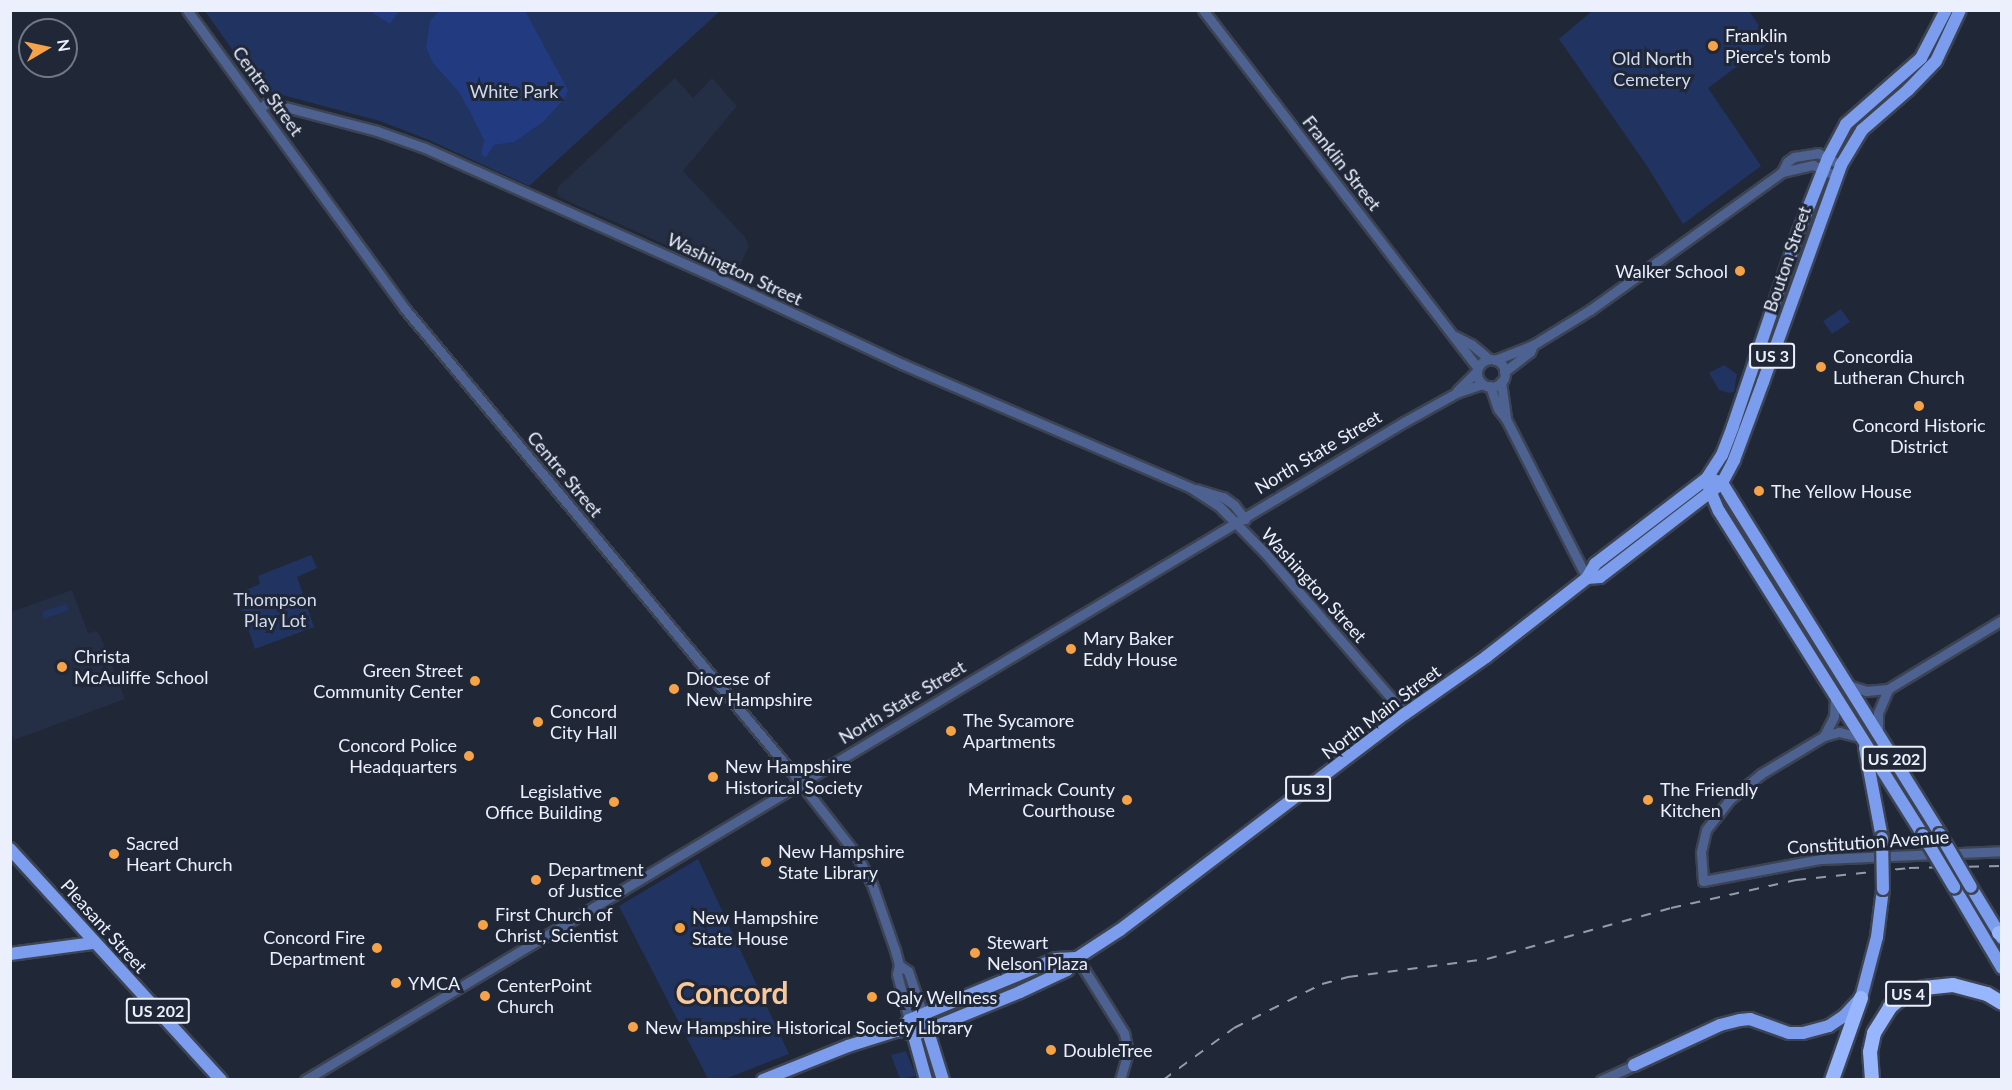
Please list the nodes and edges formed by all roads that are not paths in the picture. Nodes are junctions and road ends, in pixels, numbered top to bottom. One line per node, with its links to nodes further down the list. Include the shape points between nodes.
1 (188, 10): 5 (street, Centre Street)
2 (1203, 10): 8 (street, Franklin Street)
3 (1946, 10): 6 (main road, US 3, via 1921,58 1846,124)
4 (1960, 10): 7 (main road, US 3, via 1936,61 1862,130)
5 (259, 109): 18 (street, Washington Street, via 268,102 425,148 912,369); 31 (street, Centre Street, via 405,309)
6 (1826, 163): 7 (street); 9 (street, via 1818,153 1794,157 1786,162 1782,172 1634,279); 16 (main road, Bouton Street / US 3, via 1733,426 1722,455)
7 (1839, 170): 17 (main road, Bouton Street / US 3, via 1734,460)
8 (1455, 336): 10 (street, Franklin Street); 11 (street, Franklin Street)
9 (1533, 345): 10 (street); 12 (street)
10 (1492, 360): 11 (street, via 1482,362); 12 (street, via 1502,364)
11 (1478, 370): 13 (street); 14 (street, North State Street)
12 (1503, 377): 13 (street); 15 (street)
13 (1486, 385): 14 (street, North State Street); 15 (street)
14 (1456, 393): 20 (street, North State Street)
15 (1506, 419): 22 (street)
16 (1707, 478): 17 (main road); 19 (main road, US 202); 22 (main road, North Main Street / US 3, via 1595,564)
17 (1722, 483): 19 (main road, Bouton Street / US 3); 24 (main road, US 202)
18 (1191, 488): 20 (street, Washington Street, via 1223,497); 21 (street, Washington Street, via 1220,506)
19 (1709, 494): 22 (main road, North Main Street / US 3, via 1600,577); 26 (main road, US 202)
20 (1245, 519): 21 (street, North State Street)
21 (1235, 525): 27 (street, Washington Street); 31 (street, North State Street)
22 (1587, 578): 27 (main road, North Main Street / US 3)
23 (2001, 620): 25 (street)
24 (1848, 685): 25 (street, via 1866,691); 28 (main road, US 202)
25 (1888, 689): 28 (street, via 1878,713)
26 (1835, 694): 29 (street, via 1834,716); 30 (main road, US 202)
27 (1406, 714): 37 (main road, North Main Street / US 3, via 1213,861)
28 (1878, 733): 34 (main road, US 202, bridge)
29 (1824, 736): 30 (street, via 1839,732); 33 (street, Constitution Avenue, via 1761,774 1719,810 1702,842 1703,882 1821,859)
30 (1863, 738): 39 (main road, US 202, bridge); 40 (main road, bridge, via 1882,838 1883,889 1877,937)
31 (801, 785): 38 (street, Centre Street, via 865,868); 47 (street, North State Street)
32 (10, 849): 35 (main road, Pleasant Street / US 202)
33 (2001, 850)
34 (2001, 935)
35 (94, 943): 36 (main road); 46 (main road, Pleasant Street / US 202)
36 (10, 954)
37 (1077, 958): 42 (main road, North Main Street / US 3, via 1056,959); 44 (main road, North Main Street / US 3, via 1067,970 1020,993); 51 (street, via 1124,1033 1128,1052)
38 (899, 965): 42 (street, Centre Street, via 908,971); 43 (street, Centre Street, via 897,974)
39 (2001, 968)
40 (1861, 998): 45 (main road, via 1829,1026 1789,1033 1750,1019 1740,1020 1720,1025); 53 (highway)
41 (2001, 1003): 54 (highway, US 4, via 1987,994 1953,985 1924,987 1905,995 1890,1007 1874,1033 1870,1052)
42 (923, 1015): 43 (main road, North Main Street / US 3); 44 (main road, Centre Street)
43 (908, 1028): 44 (main road, North Main Street / US 3); 48 (main road, North Main Street / US 3, via 848,1046); 49 (main road)
44 (927, 1030): 50 (main road, Centre Street)
45 (1634, 1065): 52 (street)
46 (221, 1080)
47 (305, 1080)
48 (763, 1080)
49 (926, 1080)
50 (943, 1080)
51 (1120, 1080)
52 (1601, 1080)
53 (1832, 1080)
54 (1872, 1080)

